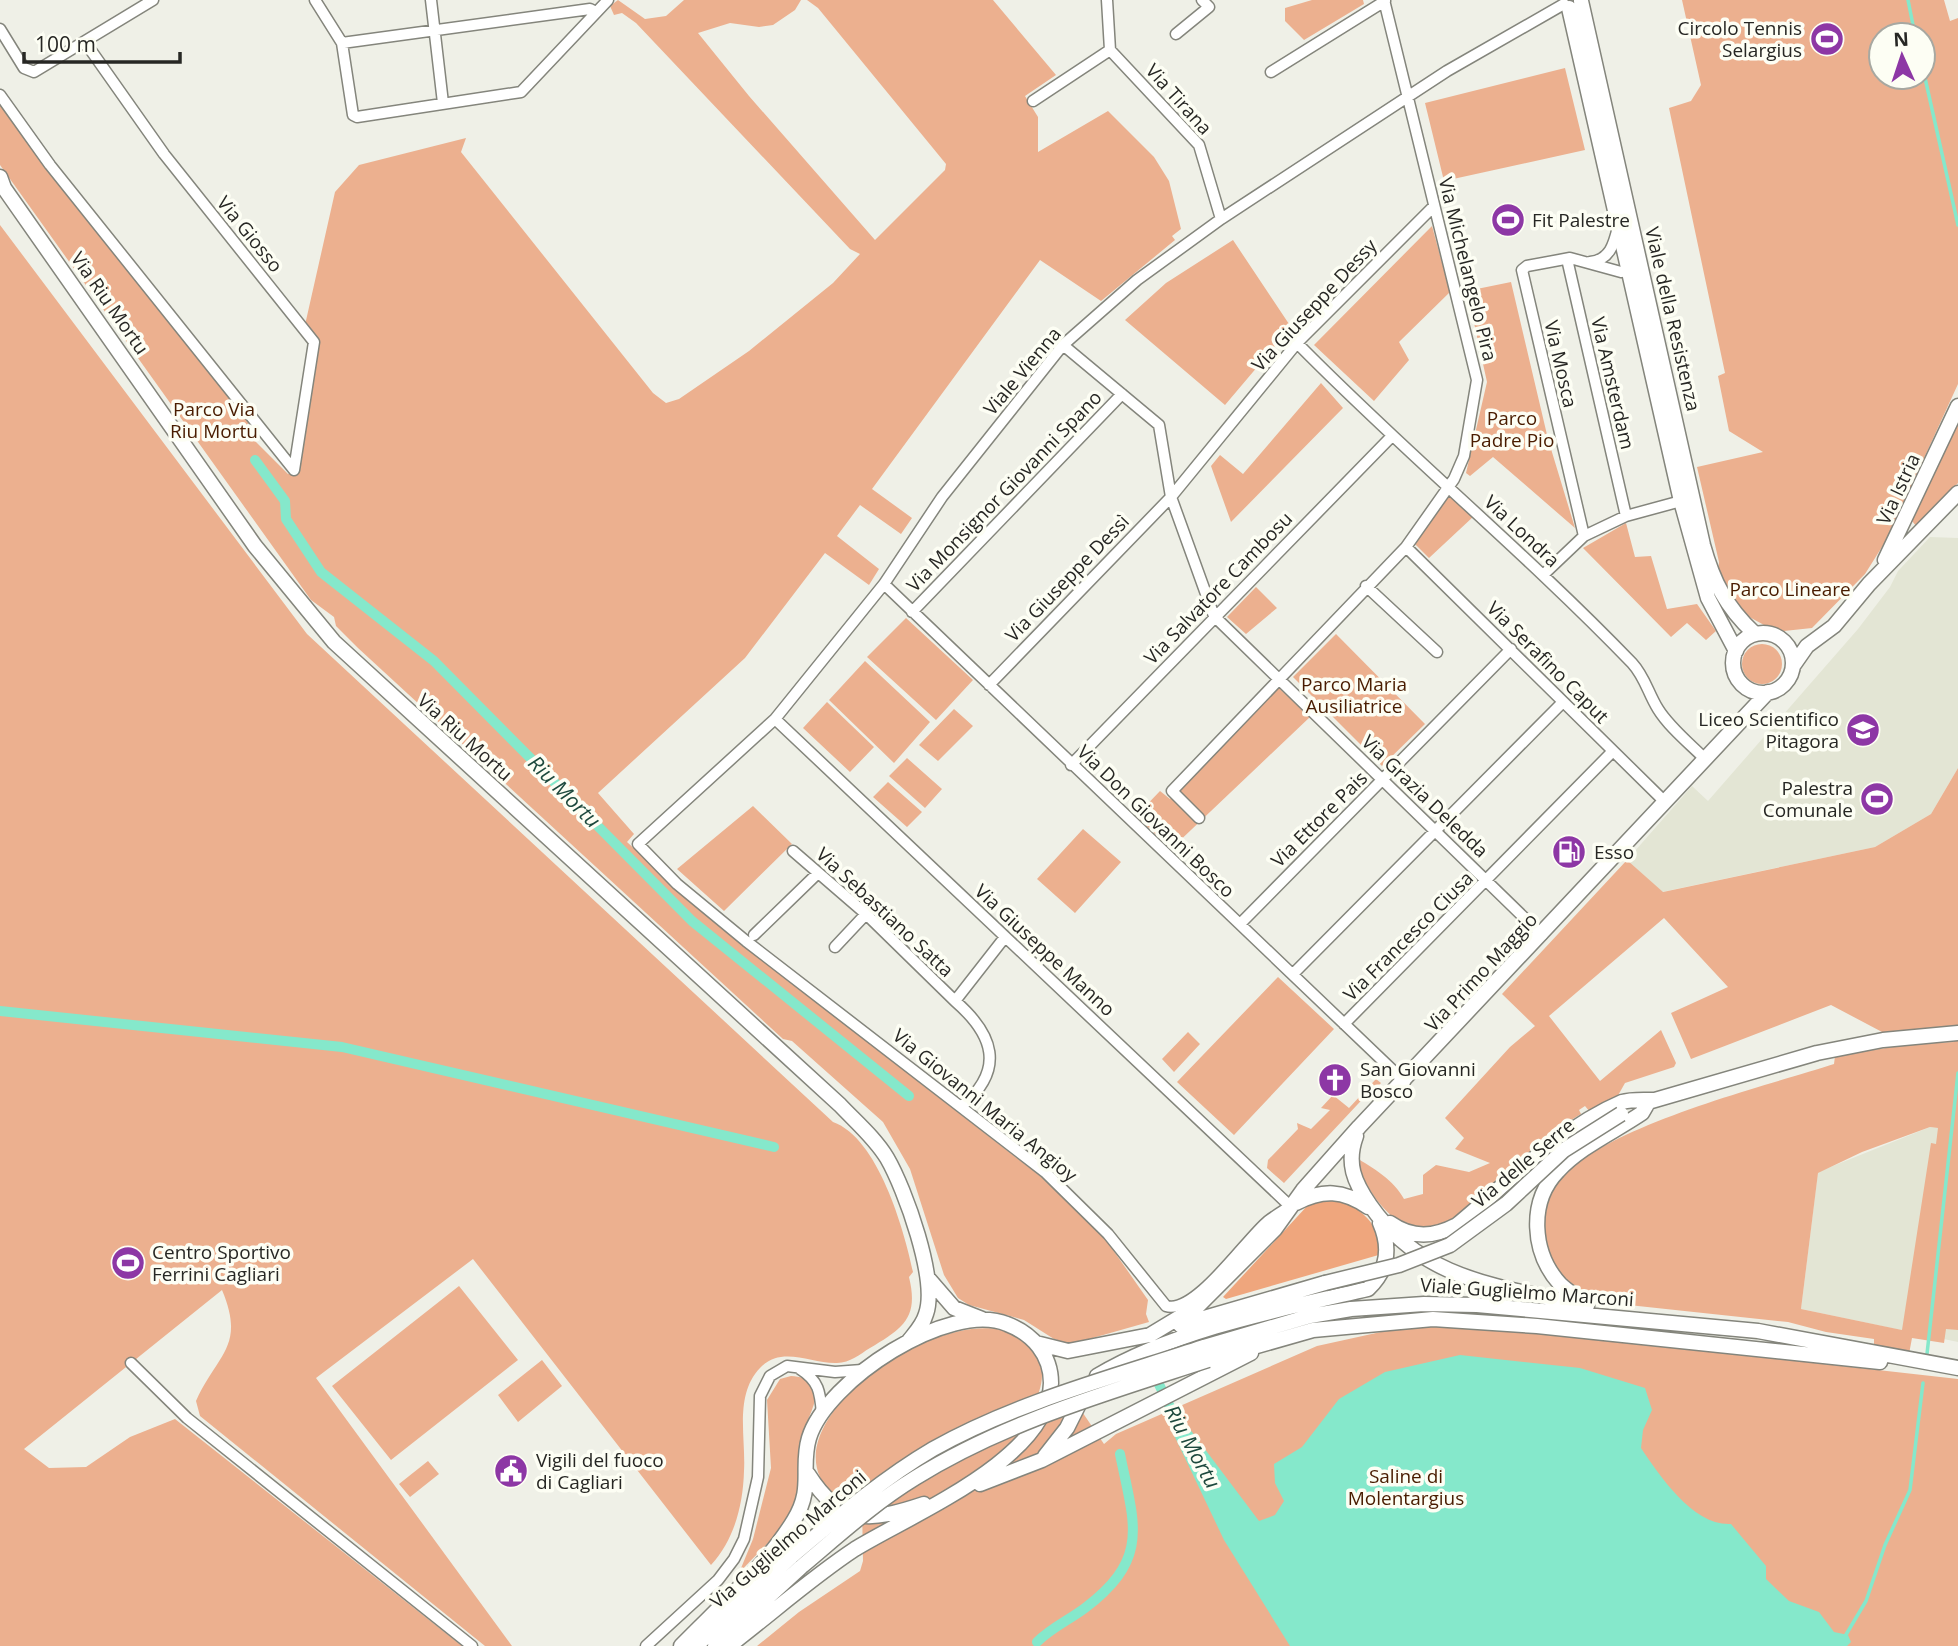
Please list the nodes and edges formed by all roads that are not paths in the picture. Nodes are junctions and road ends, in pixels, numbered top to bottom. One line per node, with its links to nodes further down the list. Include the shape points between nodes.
1 (153, 0): 13 (street)
2 (315, 0): 14 (street)
3 (431, 0): 11 (street)
4 (608, 0): 9 (street)
5 (1107, 0): 15 (street)
6 (1202, 0): 12 (street, via 1209,7)
7 (1384, 1): 16 (street); 18 (street, Via Michelangelo Pira)
8 (1571, 3): 18 (street, Viale Vienna, via 1514,30); 24 (main road, Viale della Resistenza); 47 (main road, Viale della Resistenza, via 1706,554 1720,593)
9 (596, 12): 11 (street, via 590,9); 20 (street, via 521,92)
10 (0, 29): 13 (street, via 30,72)
11 (435, 32): 14 (street); 20 (street)
12 (1176, 34)
13 (85, 42): 33 (street, Via Giosso, via 164,155 314,342)
14 (342, 43): 20 (street, via 353,116)
15 (1110, 50): 19 (street); 23 (street, Via Tirana, via 1199,145)
16 (1270, 72)
17 (0, 95): 33 (street, Via Riu Mortu, via 50,165)
18 (1408, 95): 22 (street, Via Michelangelo Pira); 23 (street, Viale Vienna)
19 (1034, 101)
20 (443, 103)
21 (1, 183): 88 (main road, Via Riu Mortu, via 256,546 334,642 872,1139 886,1157 907,1205)
22 (1434, 206): 28 (street, Via Giuseppe Dessy); 34 (street, Via Michelangelo Pira, via 1477,380 1464,456)
23 (1221, 219): 29 (street, Viale Vienna, via 1137,280)
24 (1618, 225): 26 (street, via 1610,251 1602,260); 27 (main road, Viale della Resistenza)
25 (1567, 258): 26 (street, Via Mosca); 38 (street, Via Amsterdam); 39 (street, Via Mosca, via 1522,270)
26 (1590, 262): 27 (street, Via Mosca, via 1621,272)
27 (1629, 270): 37 (main road, Viale della Resistenza)
28 (1297, 343): 32 (street, Via Londra); 36 (street, Via Giuseppe Dessy)
29 (1063, 345): 30 (street, Via Grazia Deledda); 42 (street, Viale Vienna, via 942,497)
30 (1122, 394): 36 (street, Via Grazia Deledda, via 1159,425); 45 (street, Via Monsignor Giovanni Spano)
31 (1958, 406): 43 (main road, Via Istria, via 1892,549)
32 (1391, 437): 34 (street, Via Londra); 46 (street, Via Salvatore Cambosu)
33 (294, 470)
34 (1448, 486): 40 (street, Via Michelangelo Pira); 41 (street, Via Londra)
35 (1958, 493): 43 (main road)
36 (1171, 497): 46 (street, Via Grazia Deledda); 56 (street, Via Giuseppe Dessì)
37 (1681, 501): 38 (street); 51 (main road, Viale della Resistenza, via 1708,598)
38 (1626, 516): 39 (street)
39 (1584, 536): 41 (street)
40 (1406, 547): 44 (street, Via Michelangelo Pira); 50 (street, Via Serafino Caput)
41 (1543, 575): 62 (street, Via Londra, via 1633,664 1658,709)
42 (884, 584): 45 (street, Via Don Giovanni Bosco); 59 (street, Viale Vienna)
43 (1869, 584): 48 (main road, via 1847,614)
44 (1366, 586): 52 (street); 54 (street, Via Michelangelo Pira)
45 (912, 612): 56 (street, Via Don Giovanni Bosco)
46 (1214, 615): 54 (street, Via Grazia Deledda); 63 (street, Via Salvatore Cambosu)
47 (1754, 634): 49 (main road); 51 (main road)
48 (1822, 636): 49 (main road); 53 (main road, via 1807,646)
49 (1781, 639): 53 (main road)
50 (1511, 649): 58 (street, Via Serafino Caput); 64 (street, Via Ettore Pais)
51 (1735, 651): 55 (main road, via 1733,667)
52 (1437, 652)
53 (1793, 666): 57 (main road, via 1785,683)
54 (1280, 679): 64 (street, Via Grazia Deledda); 66 (street, Via Michelangelo Pira, via 1172,791)
55 (1742, 684): 57 (main road); 60 (main road, via 1744,703)
56 (989, 685): 63 (street, Via Don Giovanni Bosco)
57 (1768, 692): 60 (main road, Via Primo Maggio)
58 (1563, 702): 61 (street, Via Serafino Caput); 67 (street)
59 (775, 719): 68 (street, Viale Vienna); 76 (street, Via Giuseppe Manno)
60 (1739, 721): 62 (main road, Via Primo Maggio)
61 (1613, 751): 65 (street, Via Serafino Caput); 71 (street, Via Francesco Ciusa)
62 (1705, 759): 65 (main road, Via Primo Maggio)
63 (1071, 765): 73 (street, Via Don Giovanni Bosco)
64 (1382, 780): 67 (street, Via Grazia Deledda); 73 (street, Via Ettore Pais)
65 (1665, 802): 75 (main road, Via Primo Maggio)
66 (1199, 818)
67 (1435, 831): 71 (street, Via Grazia Deledda); 78 (street)
68 (638, 844): 84 (street, Via Giovanni Maria Angioy, via 677,884 746,941)
69 (793, 851): 70 (street, Via Sebastiano Satta)
70 (818, 873): 72 (street, Via Sebastiano Satta); 74 (street)
71 (1487, 881): 75 (street, Via Grazia Deledda); 80 (street, Via Francesco Ciusa)
72 (866, 914): 77 (street); 79 (street, Via Sebastiano Satta)
73 (1240, 924): 78 (street, Via Don Giovanni Bosco)
74 (754, 935)
75 (1542, 935): 82 (main road, Via Primo Maggio)
76 (1005, 937): 79 (street, Via Sebastiano Satta); 86 (street, Via Giuseppe Manno)
77 (835, 947)
78 (1293, 974): 80 (street, Via Don Giovanni Bosco)
79 (955, 1001): 84 (street, via 980,1026 989,1049 986,1078)
80 (1344, 1024): 82 (street, Via Don Giovanni Bosco)
81 (1955, 1033): 83 (main road, Via delle Serre, via 1817,1053)
82 (1405, 1082): 85 (main road, Via Primo Maggio)
83 (1652, 1101): 87 (main road, via 1623,1102 1587,1122 1442,1233 1410,1233); 89 (main road, via 1642,1113 1574,1156 1557,1172 1539,1207 1537,1233 1545,1262 1561,1285); 92 (main road, Via delle Serre, bridge, via 1621,1114 1564,1150 1506,1204 1450,1245 1399,1265 1221,1311)
84 (962, 1106): 86 (street, Via Giovanni Maria Angioy, via 1063,1189 1108,1234 1169,1308 1199,1294 1267,1222)
85 (1360, 1127): 86 (main road, Via Primo Maggio); 87 (main road, via 1350,1154 1353,1174)
86 (1290, 1206): 87 (main road, via 1330,1192 1344,1193); 92 (main road, Via Primo Maggio, via 1275,1229 1224,1282 1198,1306)
87 (1374, 1211): 89 (main road, via 1415,1253 1450,1273); 101 (main road, via 1387,1244 1386,1264 1368,1289 1274,1311 1153,1348)
88 (927, 1277): 90 (main road, Via Riu Mortu, via 954,1308); 93 (main road, Via Riu Mortu, via 927,1313)
89 (1589, 1306): 91 (main road)
90 (984, 1319): 93 (main road); 94 (main road, via 1017,1327)
91 (1758, 1331): 96 (main road, Viale Guglielmo Marconi, via 1558,1310 1424,1304 1310,1317); 99 (main road, Viale Guglielmo Marconi)
92 (1155, 1334): 94 (main road, Via Primo Maggio, via 1068,1351); 101 (main road, via 1130,1347)
93 (908, 1342): 100 (main road)
94 (1036, 1343): 107 (main road, via 1050,1367 1045,1408 1012,1450)
95 (1267, 1343): 96 (main road, Viale Guglielmo Marconi); 99 (main road, Viale Guglielmo Marconi, via 1339,1325 1471,1320); 105 (main road)
96 (1206, 1353): 102 (main road, Viale Guglielmo Marconi, bridge); 103 (main road, Viale Guglielmo Marconi, bridge)
97 (131, 1363): 109 (street, via 187,1418)
98 (795, 1366): 100 (street, via 835,1372); 104 (street, via 816,1381); 110 (street, via 770,1376 760,1396 754,1504 734,1559 718,1580)
99 (1958, 1369)
100 (862, 1370): 104 (main road)
101 (1097, 1376): 105 (main road)
102 (1060, 1394): 108 (main road, Via Guglielmo Marconi, bridge, via 933,1450 867,1493)
103 (1074, 1404): 108 (main road, Via Guglielmo Marconi, bridge, via 1001,1432 925,1472)
104 (822, 1413): 106 (main road, via 810,1437)
105 (1042, 1460): 107 (main road)
106 (808, 1474): 107 (main road, via 830,1502 849,1515 877,1516); 111 (main road, via 805,1500 793,1522)
107 (954, 1494): 114 (main road, via 856,1549)
108 (797, 1562): 112 (main road, Via Guglielmo Marconi); 113 (main road, Via Guglielmo Marconi)
109 (472, 1646)
110 (646, 1646)
111 (681, 1646)
112 (696, 1646)
113 (715, 1646)
114 (729, 1646)

